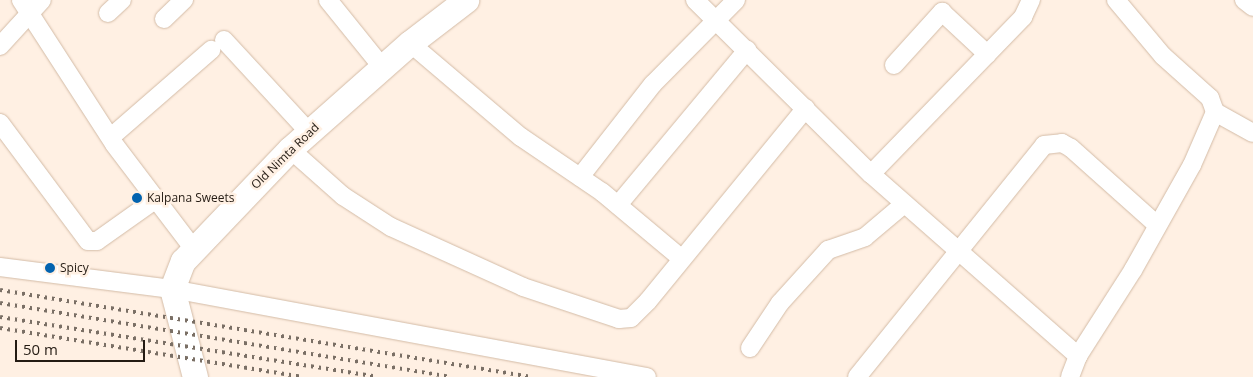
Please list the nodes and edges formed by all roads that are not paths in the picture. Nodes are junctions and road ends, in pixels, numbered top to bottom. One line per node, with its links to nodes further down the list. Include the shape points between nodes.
1 (122, 0): 12 (street)
2 (184, 0): 13 (street)
3 (328, 0): 20 (street)
4 (466, 0): 15 (street, Old Nimta Road)
5 (695, 0): 14 (street)
6 (736, 0): 14 (street)
7 (1031, 0): 18 (street, via 1022,17)
8 (1116, 0): 22 (street, via 1176,69 1210,98)
9 (1244, 0): 11 (street)
10 (31, 4): 16 (street); 26 (street)
11 (1253, 7)
12 (108, 14)
13 (164, 19)
14 (717, 20): 17 (street); 29 (street, via 653,84)
15 (410, 43): 20 (street, Old Nimta Road); 29 (street, via 521,137)
16 (0, 46)
17 (747, 50): 21 (street); 32 (street)
18 (987, 54): 19 (street, via 942,12); 28 (street)
19 (894, 65)
20 (382, 67): 24 (street, Old Nimta Road)
21 (806, 108): 28 (street); 36 (street)
22 (1214, 112): 25 (street); 33 (street, via 1192,165)
23 (0, 123): 30 (street, via 88,241 97,241)
24 (310, 132): 26 (street, via 218,45); 27 (street, Old Nimta Road)
25 (1253, 133)
26 (111, 137): 30 (street)
27 (290, 150): 34 (street, Old Nimta Road); 36 (street, via 343,196 390,227 522,287 619,319 639,311)
28 (872, 174): 31 (street)
29 (580, 177): 32 (street)
30 (156, 198): 34 (street)
31 (904, 204): 35 (street); 39 (street, via 865,237 828,250 780,303)
32 (618, 205): 36 (street)
33 (1157, 225): 35 (street, via 1071,148 1054,142 1044,145); 40 (street)
34 (193, 248): 38 (street, Old Nimta Road)
35 (956, 249): 40 (street); 43 (street)
36 (681, 258)
37 (0, 267): 38 (street)
38 (172, 288): 41 (street); 42 (street)
39 (750, 348)
40 (1078, 356): 44 (street)
41 (195, 377)
42 (647, 377)
43 (857, 377)
44 (1070, 377)

